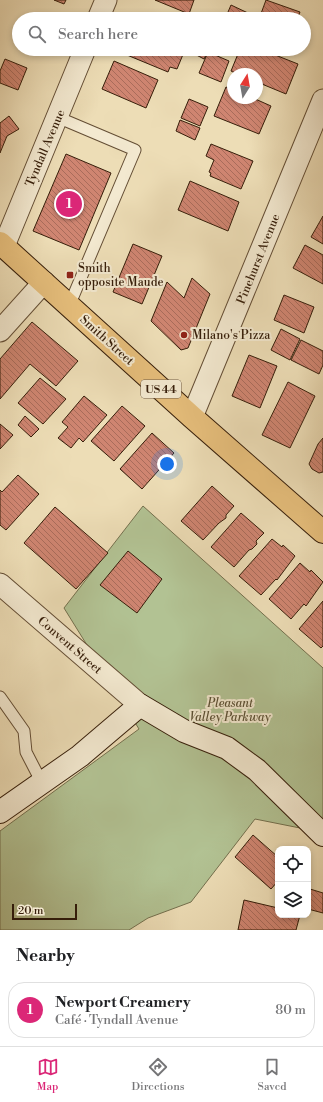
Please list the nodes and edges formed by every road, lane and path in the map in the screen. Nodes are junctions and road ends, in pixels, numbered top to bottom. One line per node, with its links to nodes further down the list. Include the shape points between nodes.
1 (106, 0): 2 (street)
2 (101, 12)
3 (83, 56): 5 (street, Tyndall Avenue)
4 (323, 100): 10 (street, Pinehurst Avenue)
5 (57, 117): 6 (street, Tyndall Avenue); 8 (lane, via 135,150)
6 (2, 245): 7 (main road, Smith Street / US 44)
7 (44, 282): 8 (main road, Smith Street / US 44); 9 (street)
8 (69, 306): 10 (main road, Smith Street / US 44)
9 (0, 331)
10 (192, 417): 11 (main road, Smith Street / US 44)
11 (323, 532)
12 (0, 584): 14 (street, Convent Street)
13 (0, 697): 15 (lane, via 24,731 26,752)
14 (140, 705): 15 (street, via 80,756); 17 (street, via 184,731 227,748 257,770)
15 (42, 783): 16 (street)
16 (0, 812)
17 (323, 835)

